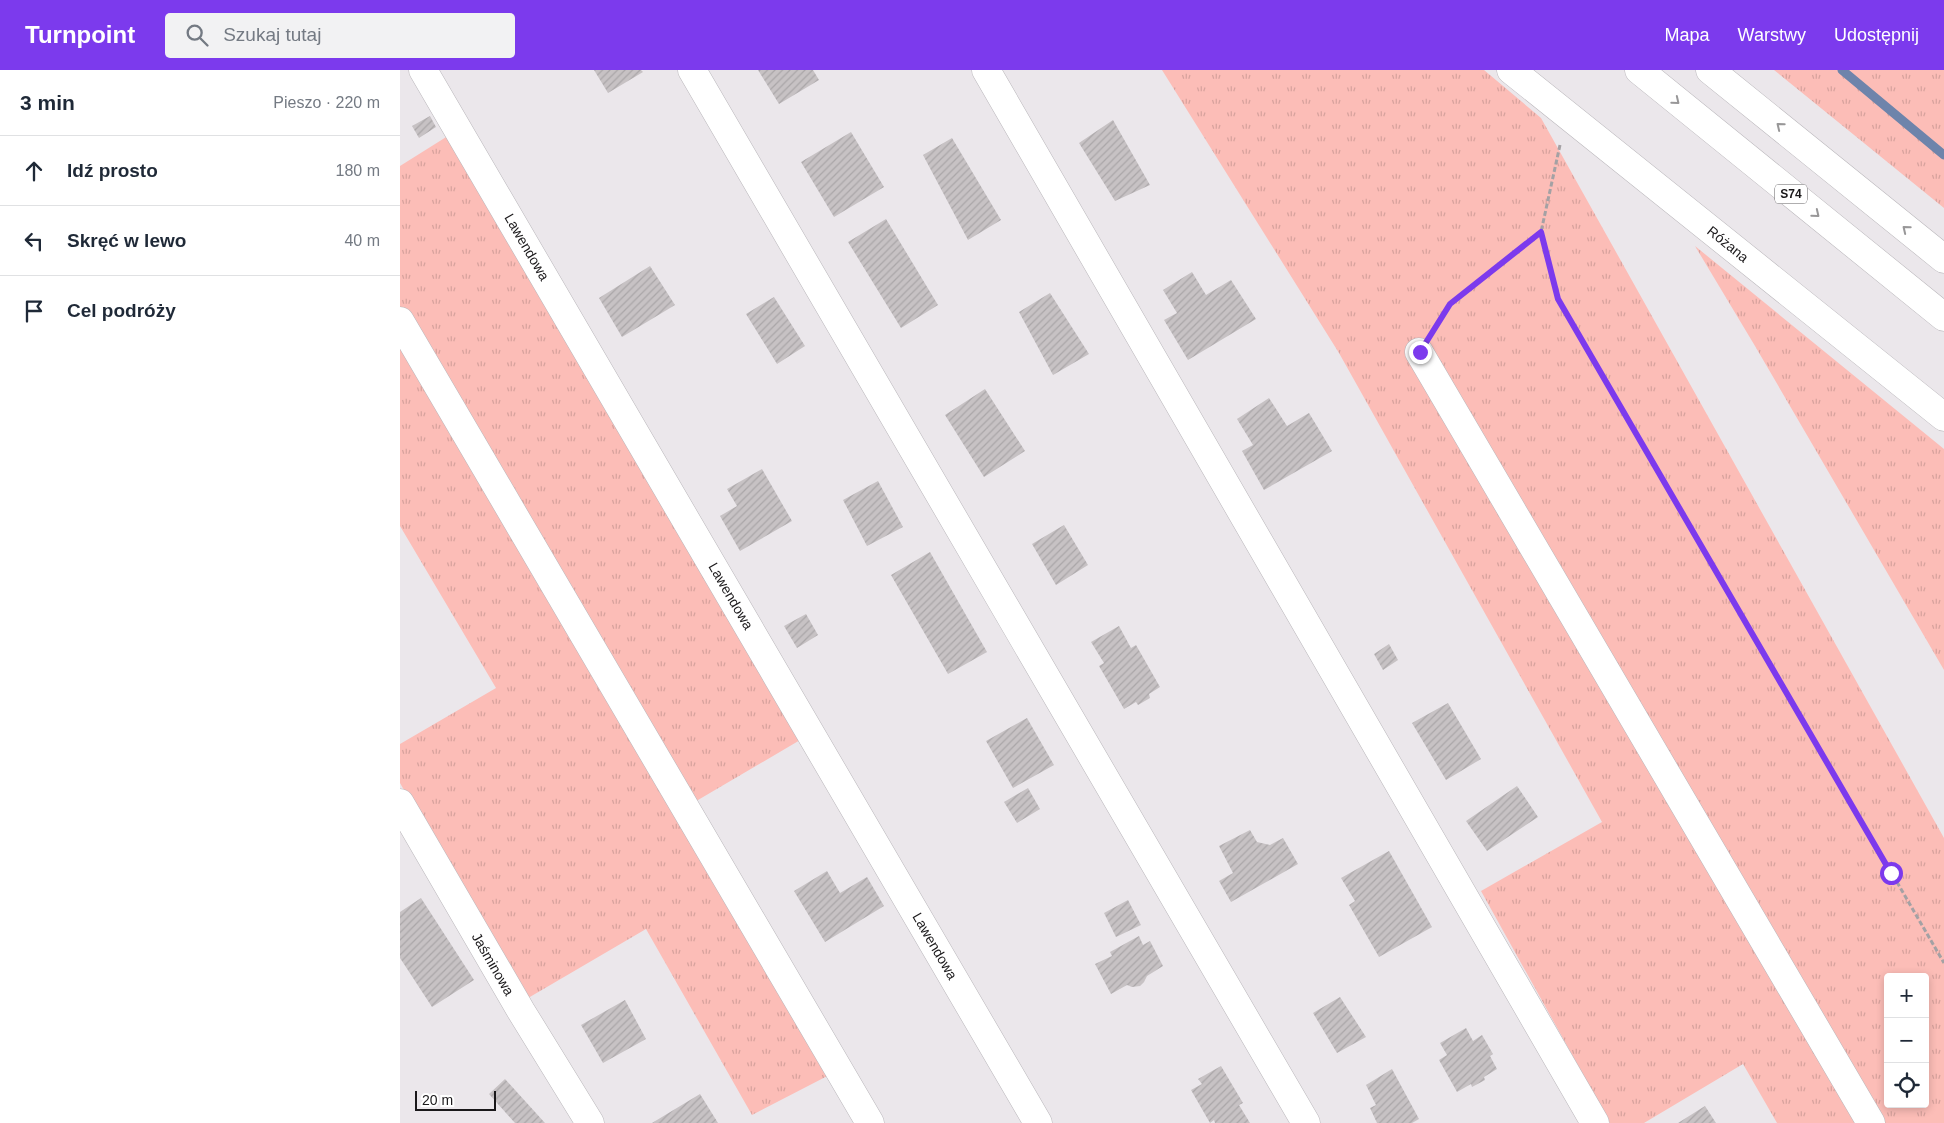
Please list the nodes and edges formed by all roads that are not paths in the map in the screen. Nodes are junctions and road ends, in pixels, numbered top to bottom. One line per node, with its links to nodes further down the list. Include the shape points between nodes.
1 (423, 70): 15 (main road, Lawendowa)
2 (692, 70): 16 (main road)
3 (986, 70): 17 (main road)
4 (1512, 70): 11 (main road, Różana)
5 (1639, 70): 8 (main road, S74, one-way to 8)
6 (1710, 70): 7 (main road, one-way to 6)
7 (1944, 259)
8 (1944, 317)
9 (400, 321): 14 (main road)
10 (1420, 352): 18 (main road)
11 (1944, 417)
12 (400, 803): 13 (main road, Jaśminowa, via 520,1011)
13 (590, 1123)
14 (870, 1123)
15 (1038, 1123)
16 (1306, 1123)
17 (1595, 1123)
18 (1871, 1123)

